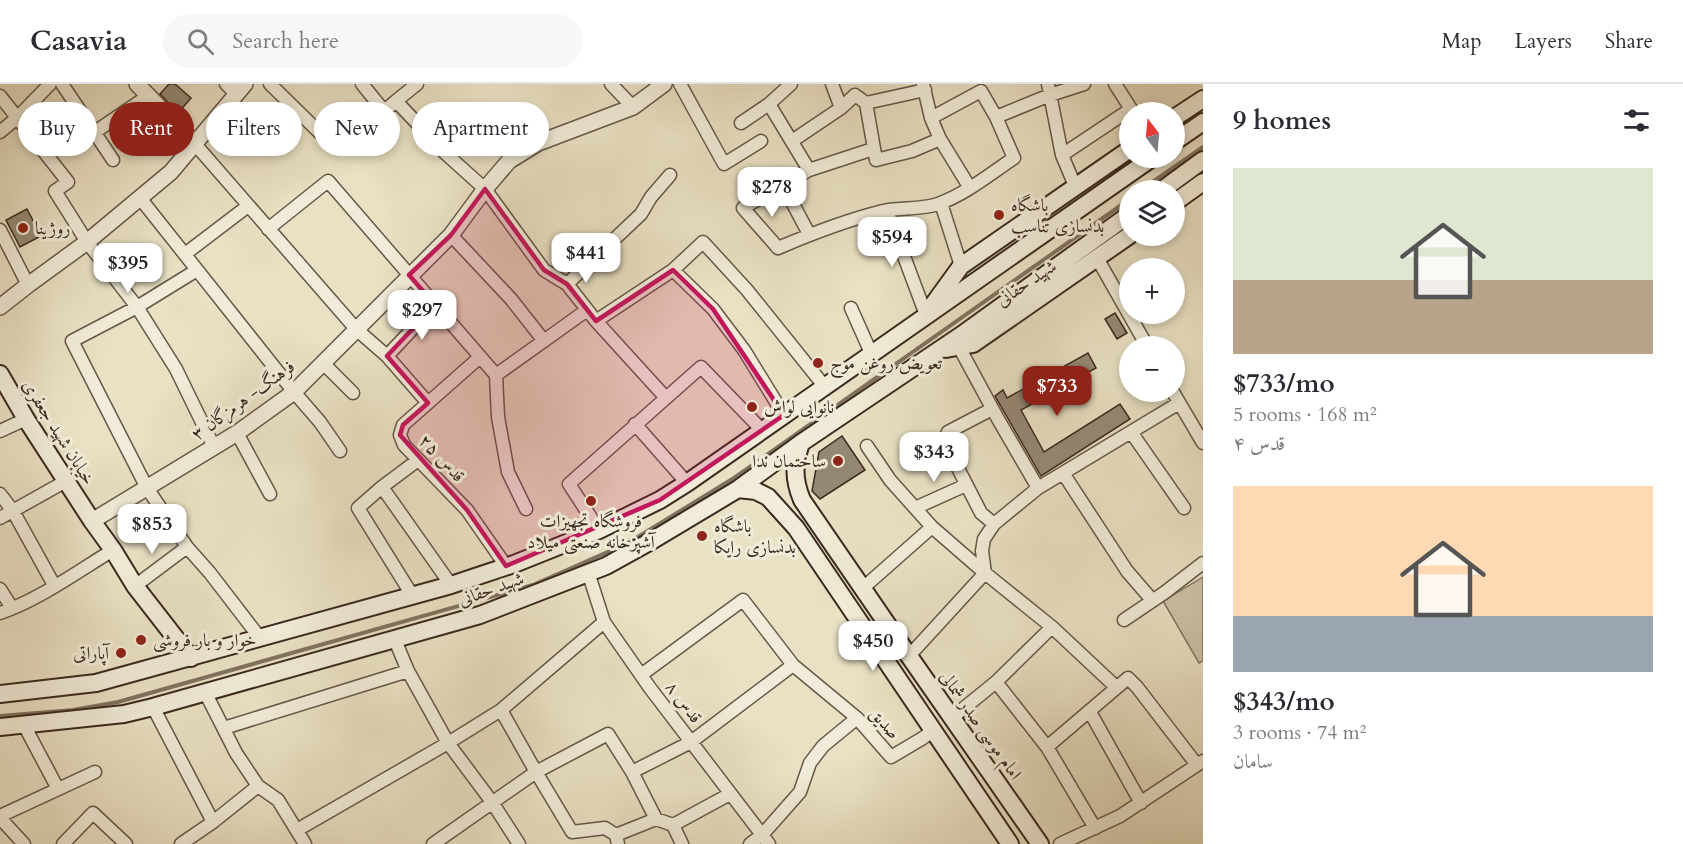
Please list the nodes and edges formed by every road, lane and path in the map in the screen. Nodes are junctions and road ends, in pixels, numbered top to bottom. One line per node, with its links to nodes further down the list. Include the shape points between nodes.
1 (50, 84): 21 (street)
2 (62, 84): 22 (street)
3 (137, 84): 18 (street)
4 (270, 84): 34 (street)
5 (362, 84): 20 (street, via 384,111)
6 (417, 84): 20 (street)
7 (611, 84): 25 (street)
8 (664, 84): 25 (street, فرهنگ- هرمزگان ۳)
9 (680, 84): 40 (street, via 724,164)
10 (832, 84): 26 (street)
11 (1084, 84): 16 (street)
12 (1115, 84): 44 (street, via 1131,109)
13 (236, 87): 42 (street)
14 (783, 87): 24 (street)
15 (924, 87): 23 (street); 29 (street)
16 (1049, 89): 30 (street); 44 (street)
17 (0, 96): 28 (street)
18 (148, 96): 35 (street); 42 (street)
19 (1203, 99): 27 (main road)
20 (396, 101): 31 (street)
21 (33, 102)
22 (74, 102)
23 (866, 103): 26 (street, via 855,95); 43 (street)
24 (769, 104): 33 (street); 41 (street)
25 (633, 107): 58 (street, فرهنگ- هرمزگان ۳, via 538,143 509,161)
26 (841, 108): 41 (street)
27 (1185, 111)
28 (18, 117): 36 (street)
29 (931, 117): 30 (street, via 981,91); 39 (street)
30 (996, 117): 57 (street, via 1014,158)
31 (412, 118)
32 (1203, 122): 37 (main road)
33 (741, 123)
34 (314, 127)
35 (97, 130)
36 (0, 132)
37 (1185, 134)
38 (97, 136): 48 (street)
39 (940, 139): 43 (street, via 876,160); 57 (street)
40 (761, 141)
41 (792, 141): 51 (street)
42 (195, 144): 60 (street, via 171,172); 62 (street)
43 (873, 149): 51 (street)
44 (1062, 155): 56 (street)
45 (48, 156): 69 (street, via 68,182 55,191)
46 (448, 156): 58 (street)
47 (1119, 156): 56 (main road, شهید حقانی)
48 (113, 160)
49 (1203, 160): 53 (main road)
50 (1138, 168): 84 (main road, شهید حقانی)
51 (809, 170): 55 (street)
52 (670, 175): 77 (street, via 641,214)
53 (1176, 180)
54 (1203, 182): 59 (main road)
55 (783, 185): 67 (street); 67 (street, via 743,208 778,248)
56 (1075, 186): 73 (main road, شهید حقانی)
57 (970, 188): 61 (street)
58 (485, 189): 68 (street, فرهنگ- هرمزگان ۳); 77 (street, via 544,270)
59 (1185, 195)
60 (140, 198): 69 (street); 71 (street)
61 (941, 203): 63 (street); 73 (street)
62 (248, 206): 65 (street); 71 (street)
63 (887, 210): 67 (street); 84 (street)
64 (1119, 222): 89 (main road)
65 (268, 229): 76 (street, via 328,181); 86 (street)
66 (0, 231): 78 (street)
67 (808, 234)
68 (451, 235): 76 (street, فرهنگ- هرمزگان ۳); 88 (street)
69 (87, 242): 78 (street); 81 (street)
70 (1119, 243): 72 (main road, شهید حقانی)
71 (185, 254): 74 (street)
72 (1097, 258): 87 (street); 89 (main road, شهید حقانی, via 973,344)
73 (961, 266): 84 (main road, شهید حقانی)
74 (197, 270): 81 (street); 97 (street)
75 (673, 270): 85 (street); 96 (street, via 703,242); 103 (street, via 719,317)
76 (409, 275): 79 (street); 86 (street, فرهنگ- هرمزگان ۳)
77 (567, 284): 83 (street)
78 (28, 285): 80 (street)
79 (435, 305): 91 (street); 92 (street)
80 (0, 307)
81 (137, 307): 113 (street, via 176,369); 121 (street, via 72,341)
82 (851, 308): 90 (street)
83 (587, 310): 85 (street); 88 (street)
84 (926, 315): 90 (main road, شهید حقانی)
85 (596, 321): 99 (street)
86 (356, 329): 91 (street); 93 (street, فرهنگ- هرمزگان ۳)
87 (1141, 336)
88 (544, 341): 95 (street)
89 (959, 342): 102 (street); 110 (main road, شهید حقانی, via 940,350)
90 (872, 353): 96 (main road, شهید حقانی)
91 (387, 356): 100 (street)
92 (480, 357): 95 (street); 100 (street, قدس ۲۵)
93 (322, 363): 97 (street, فرهنگ- هرمزگان ۳); 98 (street)
94 (0, 374): 104 (main road, خیابان شهید جعفری)
95 (496, 375): 129 (street, via 498,417 508,472)
96 (825, 387): 103 (main road, شهید حقانی)
97 (294, 392): 109 (street, فرهنگ- هرمزگان ۳); 114 (street)
98 (353, 393)
99 (666, 398): 105 (street); 106 (street, via 701,367)
100 (428, 403): 115 (street, قدس ۲۵, via 403,425 400,435)
101 (1179, 403): 108 (street); 111 (street)
102 (992, 409): 119 (street, via 945,436); 122 (street)
103 (784, 415): 106 (main road, شهید حقانی)
104 (26, 419): 107 (street); 117 (main road, خیابان شهید جعفری)
105 (635, 424): 118 (street); 136 (street, via 569,484)
106 (762, 430): 118 (main road, شهید حقانی)
107 (0, 431)
108 (1131, 432): 116 (street); 128 (street)
109 (237, 433): 113 (street, فرهنگ- هرمزگان ۳); 125 (street)
110 (801, 442): 123 (main road, شهید حقانی); 126 (main road, امام موسی صدر شمالی, via 795,473)
111 (1203, 443)
112 (867, 446): 127 (street)
113 (214, 447): 121 (street, فرهنگ- هرمزگان ۳)
114 (340, 451)
115 (418, 460): 120 (street); 140 (street, قدس ۲۵, via 467,510)
116 (1063, 473): 122 (street); 149 (street, via 1127,571)
117 (66, 481): 130 (street); 133 (main road, خیابان شهید جعفری)
118 (687, 483): 136 (main road, شهید حقانی)
119 (966, 485): 127 (street); 134 (street, via 981,513)
120 (382, 487): 144 (street); 148 (street, via 358,508)
121 (147, 488): 133 (street, فرهنگ- هرمزگان ۳); 137 (street)
122 (1038, 488): 134 (street)
123 (738, 489): 131 (main road, via 768,497); 141 (main road, شهید حقانی, via 628,554)
124 (0, 494): 130 (street)
125 (270, 494)
126 (802, 500): 131 (main road, via 786,505); 146 (main road, امام موسی صدر شمالی)
127 (915, 508): 135 (street)
128 (1184, 508)
129 (526, 509)
130 (13, 511): 132 (street); 143 (street)
131 (783, 514): 173 (main road)
132 (0, 518)
133 (92, 521): 138 (main road, خیابان شهید جعفری)
134 (994, 524): 142 (street, via 984,540)
135 (932, 527): 142 (street); 146 (street)
136 (599, 530): 140 (main road, شهید حقانی)
137 (187, 547): 145 (street); 154 (street)
138 (113, 550): 143 (street); 145 (main road, خیابان شهید جعفری)
139 (1203, 563): 149 (street)
140 (506, 566): 144 (main road, شهید حقانی)
141 (588, 572): 152 (street, قدس ۸); 155 (main road, شهید حقانی, via 480,615)
142 (985, 573): 153 (street); 156 (street)
143 (54, 585): 150 (street)
144 (452, 585): 148 (main road, شهید حقانی)
145 (135, 586): 157 (main road, خیابان شهید جعفری)
146 (863, 588): 156 (main road, امام موسی صدر شمالی)
147 (0, 589): 150 (street)
148 (412, 595): 154 (main road, شهید حقانی)
149 (1152, 600): 151 (street)
150 (6, 610)
151 (1124, 620)
152 (604, 622): 160 (street, قدس ۸); 166 (street)
153 (1052, 627): 161 (street); 162 (street)
154 (260, 638): 157 (main road, شهید حقانی)
155 (395, 640): 159 (street); 163 (main road, شهید حقانی)
156 (909, 656): 168 (main road, امام موسی صدر شمالی)
157 (190, 658): 164 (main road, شهید حقانی, via 96,683)
158 (793, 665): 160 (street, صدیق, via 743,600); 169 (street, صدیق); 174 (street)
159 (408, 671): 172 (street); 175 (street)
160 (641, 675): 174 (street, قدس ۸)
161 (996, 682): 168 (street); 176 (street)
162 (1116, 687): 167 (street); 177 (street, via 1128,678)
163 (206, 692): 165 (main road, شهید حقانی); 172 (street)
164 (0, 694)
165 (153, 707): 170 (main road, شهید حقانی); 188 (street)
166 (501, 710): 175 (street); 179 (street)
167 (1090, 712): 176 (street); 185 (street)
168 (953, 717): 204 (main road, امام موسی صدر شمالی)
169 (857, 718): 173 (street, صدیق, via 891,757); 192 (street, via 810,763 800,792)
170 (24, 725): 171 (main road, شهید حقانی); 182 (street)
171 (0, 727)
172 (224, 728): 181 (street)
173 (933, 730): 203 (main road)
174 (691, 742): 180 (street); 183 (street, قدس ۸)
175 (448, 743): 184 (street); 191 (street)
176 (1047, 747): 190 (street)
177 (1200, 763): 185 (street)
178 (95, 772): 182 (street)
179 (536, 772): 180 (street, via 608,734); 184 (street); 193 (street, via 572,832 604,828)
180 (632, 772): 187 (street)
181 (258, 786): 188 (street); 191 (street, via 278,800)
182 (58, 789): 186 (street)
183 (730, 795): 189 (street); 192 (street, قدس ۸)
184 (492, 802): 199 (street); 200 (street)
185 (1141, 803): 190 (street)
186 (0, 817): 194 (street)
187 (656, 819): 189 (street); 193 (street)
188 (213, 822): 197 (street)
189 (672, 825): 201 (street)
190 (1095, 828): 205 (street)
191 (297, 830): 198 (street)
192 (766, 839): 202 (street)
193 (617, 840)
194 (24, 844)
195 (63, 844): 196 (street, via 93,813)
196 (126, 844)
197 (181, 844)
198 (305, 844)
199 (433, 844)
200 (519, 844)
201 (682, 844)
202 (750, 844)
203 (1011, 844)
204 (1040, 844)
205 (1060, 844)

